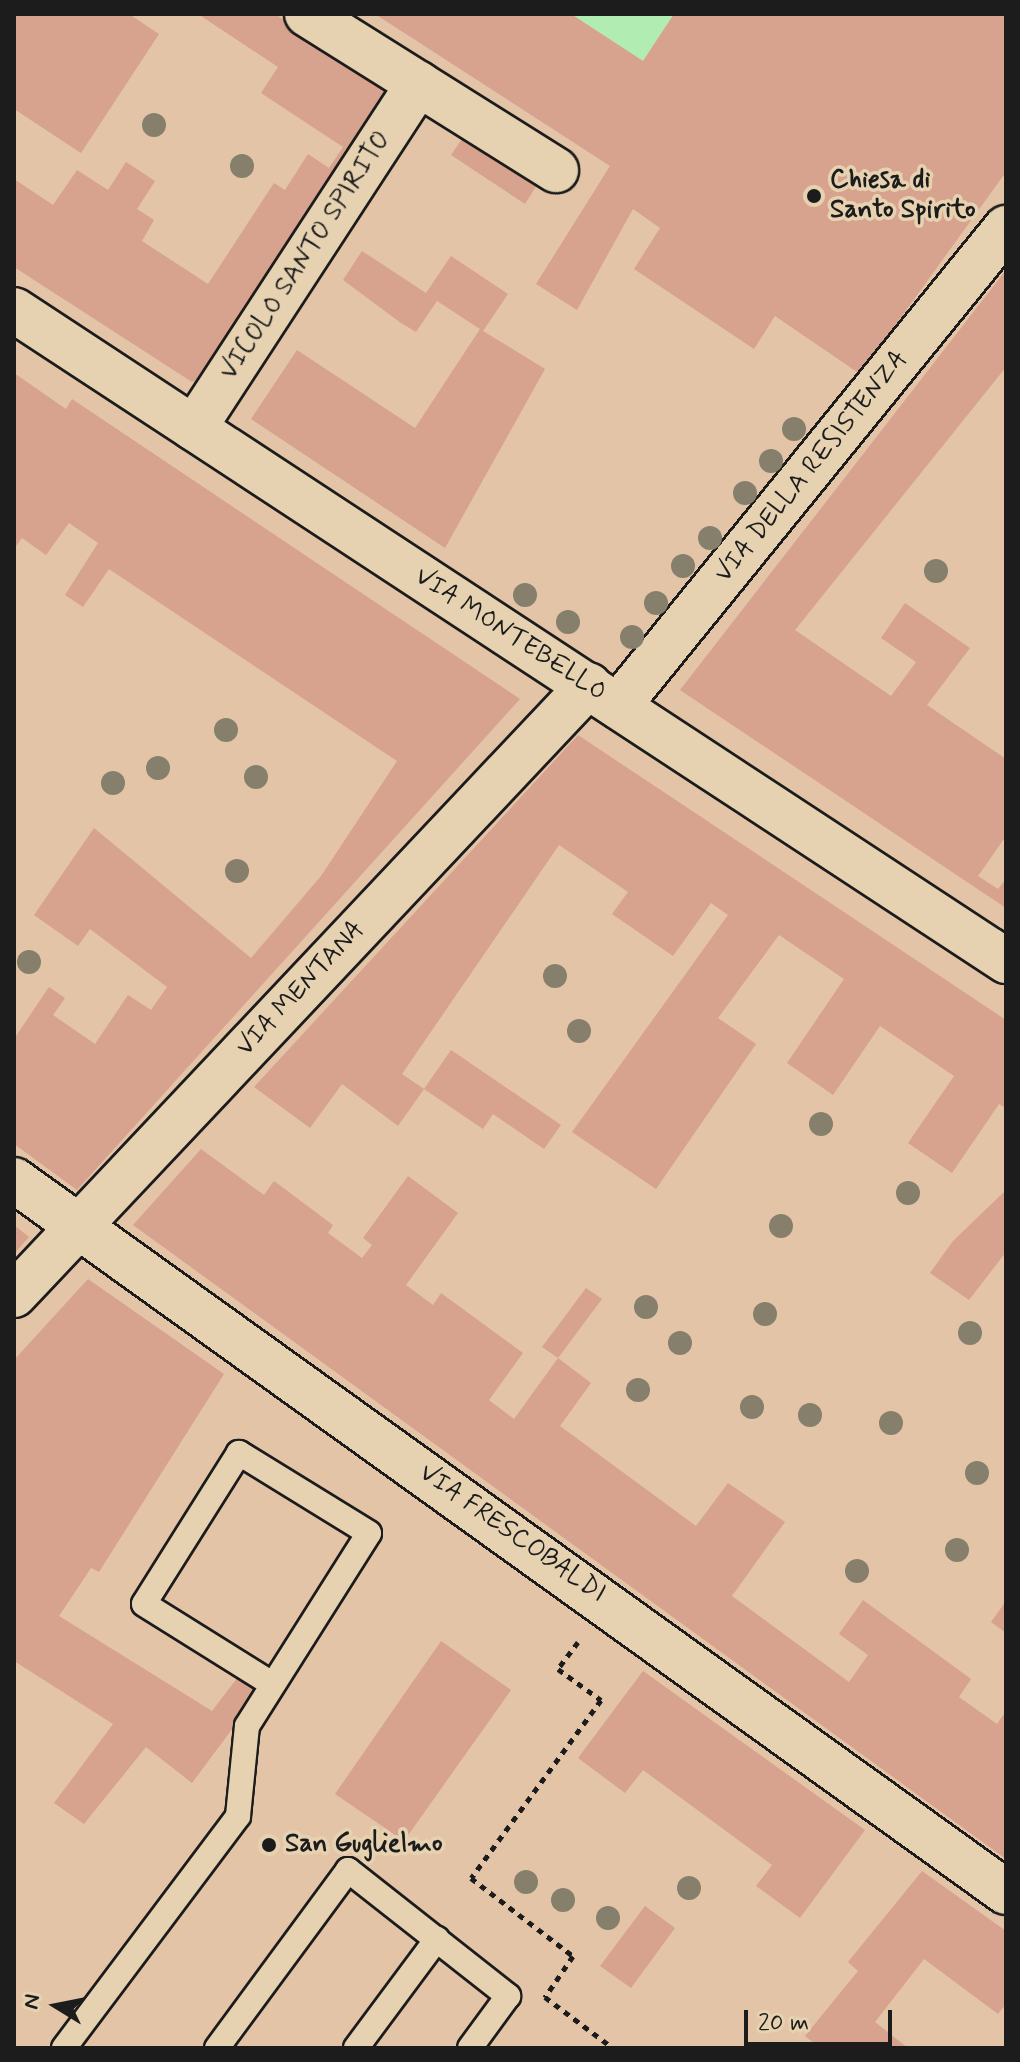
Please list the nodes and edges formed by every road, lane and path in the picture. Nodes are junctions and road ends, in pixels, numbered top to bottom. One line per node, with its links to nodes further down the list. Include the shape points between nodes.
1 (307, 14): 2 (street)
2 (418, 84): 3 (street); 6 (street, VICOLO SANTO SPIRITO)
3 (556, 170)
4 (1006, 228): 7 (street, VIA DELLA RESISTENZA)
5 (14, 310): 6 (street, VIA MONTEBELLO)
6 (194, 428): 7 (street, VIA MONTEBELLO)
7 (604, 695): 8 (street, VIA MONTEBELLO); 10 (street, VIA MENTANA)
8 (1006, 961)
9 (14, 1180): 10 (street, VIA FRESCOBALDI)
10 (78, 1225): 11 (street, VIA MENTANA); 12 (street, VIA FRESCOBALDI)
11 (14, 1295)
12 (606, 1601): 14 (street, VIA FRESCOBALDI); 20 (path, via 558,1669 601,1700 471,1878 573,1956 545,1997)
13 (272, 1684): 13 (lane, via 144,1604 239,1453 369,1533); 16 (lane, via 247,1726 238,1816)
14 (1006, 1892)
15 (437, 1939): 17 (lane, via 348,1870); 18 (lane); 19 (lane, via 508,1996)
16 (64, 2048)
17 (217, 2048)
18 (356, 2048)
19 (470, 2048)
20 (613, 2048)

